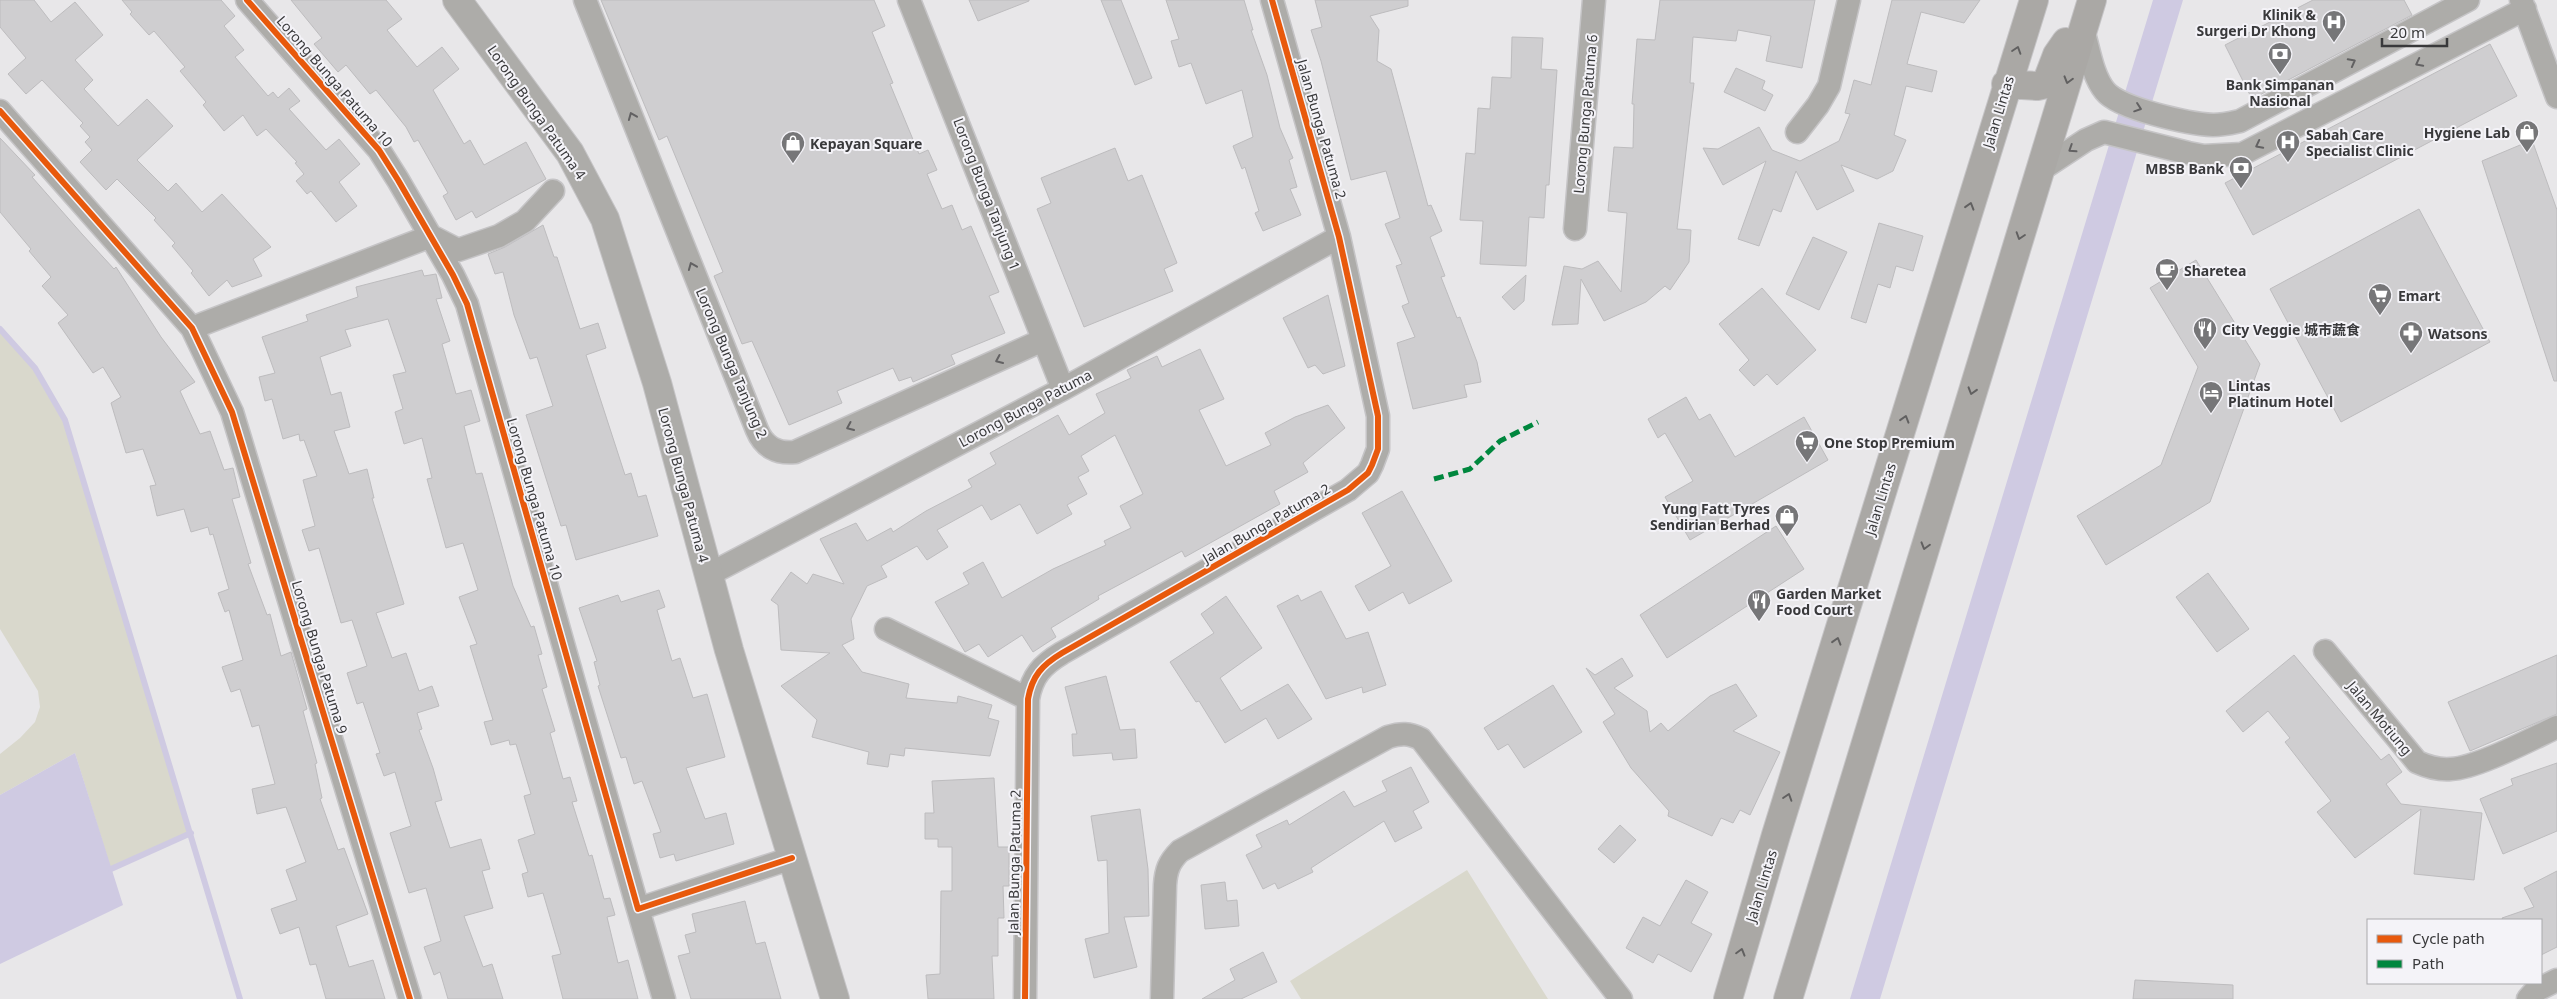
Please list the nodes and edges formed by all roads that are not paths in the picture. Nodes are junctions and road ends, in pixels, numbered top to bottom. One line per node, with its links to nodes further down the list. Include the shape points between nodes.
1 (247, 0): 20 (street, Lorong Bunga Patuma 10, via 379,150)
2 (585, 0): 23 (street, Lorong Bunga Tanjung 2, one-way to 2, via 794,452 780,452 766,444 757,430)
3 (909, 0): 23 (street, Lorong Bunga Tanjung 1)
4 (1272, 0): 21 (street, Jalan Bunga Patuma 2)
5 (1594, 0): 19 (street, Lorong Bunga Patuma 6)
6 (1849, 0): 16 (street, via 1829,86)
7 (2034, 0): 13 (highway, Jalan Lintas, one-way to 7)
8 (2468, 0): 12 (street, one-way to 8, via 2097,77 2104,91 2114,100 2162,116 2212,125 2240,121)
9 (2092, 1): 12 (highway); 13 (highway, via 2057,56 2046,84)
10 (458, 2): 25 (street, Lorong Bunga Patuma 4, via 570,153 606,219 657,382)
11 (2523, 4): 14 (street); 17 (street, one-way to 17, via 2242,154 2204,156 2104,132)
12 (2083, 30): 17 (highway, one-way to 17)
13 (2006, 84): 39 (highway, Jalan Lintas, one-way to 13)
14 (2557, 97)
15 (0, 111): 22 (street, Lorong Bunga Patuma 9)
16 (1797, 132)
17 (2042, 169): 40 (highway, one-way to 40)
18 (553, 191): 20 (street, via 525,221 498,236 458,250)
19 (1575, 229)
20 (430, 236): 22 (street); 31 (street, Lorong Bunga Patuma 10, via 467,304)
21 (1339, 237): 24 (street, Lorong Bunga Patuma); 28 (street, Jalan Bunga Patuma 2, via 1378,416 1378,449 1368,473 1316,510 1046,662 1036,674)
22 (192, 328): 33 (street, Lorong Bunga Patuma 9, via 232,412)
23 (1043, 340): 24 (street, Lorong Bunga Tanjung 1)
24 (1063, 389): 25 (street, Lorong Bunga Patuma)
25 (708, 575): 30 (street, Lorong Bunga Patuma 4)
26 (886, 628): 28 (street)
27 (2325, 652): 29 (street, Jalan Motiung, via 2417,762 2429,767 2461,768)
28 (1028, 699): 36 (street, Jalan Bunga Patuma 2)
29 (2557, 727)
30 (792, 858): 31 (street); 35 (street, Lorong Bunga Patuma 4)
31 (638, 909): 34 (street, Lorong Bunga Patuma 10)
32 (2557, 980): 41 (street, via 2535,991)
33 (410, 999)
34 (664, 999)
35 (835, 999)
36 (1025, 999)
37 (1162, 999): 38 (street, via 1165,885 1171,859 1180,851 1398,734 1422,739)
38 (1621, 999)
39 (1728, 999)
40 (1788, 999)
41 (2528, 999)

